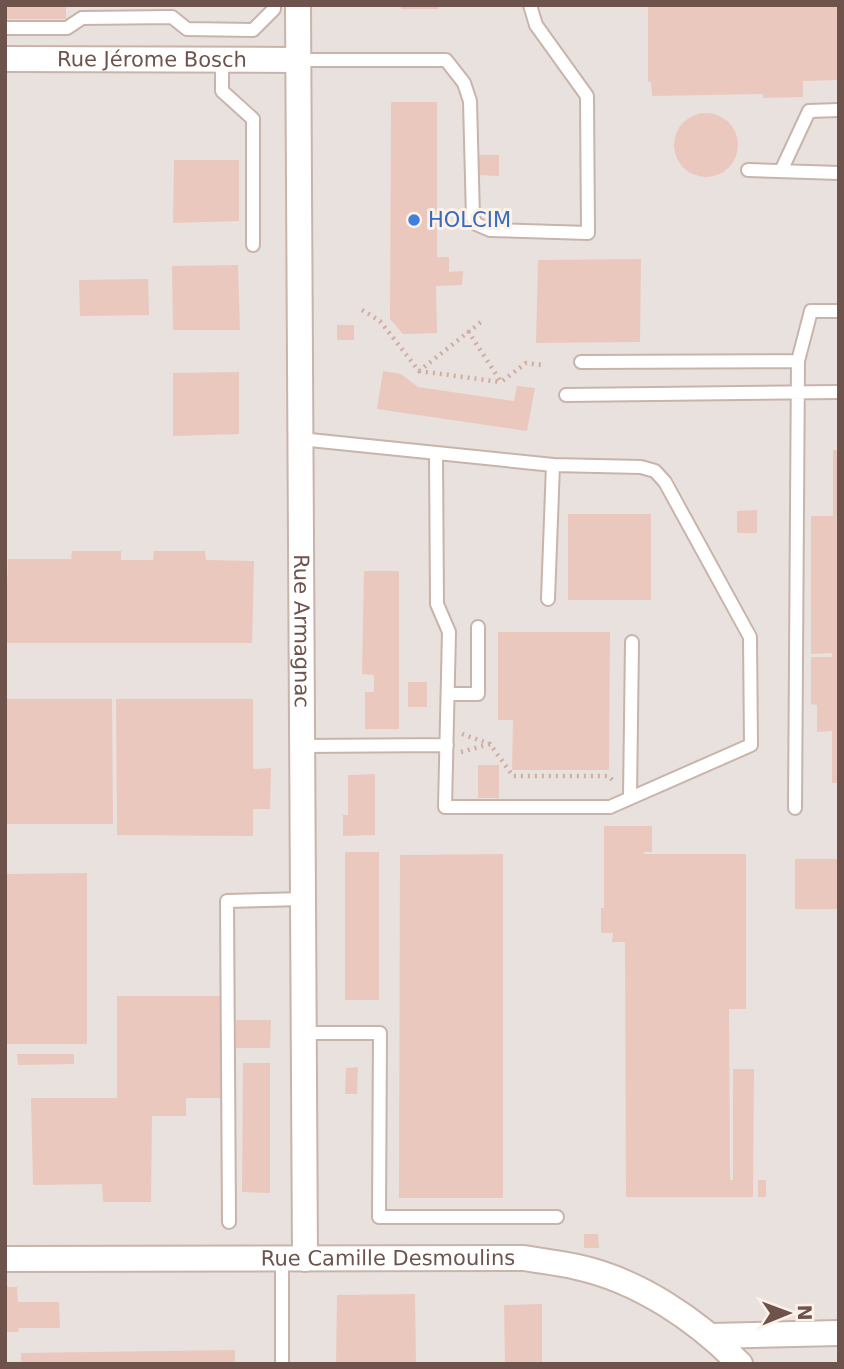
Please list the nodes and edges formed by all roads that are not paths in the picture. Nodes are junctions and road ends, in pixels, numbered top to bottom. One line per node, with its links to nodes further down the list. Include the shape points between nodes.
1 (274, 5): 4 (lane, via 253,30 187,29 172,17 82,18 67,27)
2 (298, 5): 7 (street, Rue Armagnac)
3 (530, 5): 7 (lane, via 536,25 587,96 588,233 490,230 476,224 470,101 464,83 446,60)
4 (5, 28)
5 (5, 59): 6 (street, Rue Jérome Bosch)
6 (222, 60): 7 (street, Rue Jérome Bosch); 12 (lane, via 222,92 253,119)
7 (297, 60): 19 (street, Rue Armagnac)
8 (839, 110): 10 (lane, via 809,111)
9 (748, 170): 10 (lane)
10 (781, 171): 11 (lane)
11 (839, 173)
12 (253, 245)
13 (839, 311): 14 (lane, via 811,311)
14 (798, 361): 15 (lane); 17 (lane)
15 (581, 362)
16 (839, 392): 17 (lane)
17 (797, 393): 18 (lane); 29 (lane)
18 (566, 395)
19 (300, 439): 20 (lane); 26 (street, Rue Armagnac)
20 (436, 454): 21 (lane); 25 (lane, via 438,604 449,632)
21 (553, 465): 22 (lane); 28 (lane, via 655,471 750,638 751,744)
22 (548, 599)
23 (478, 627): 25 (lane, via 478,694)
24 (632, 642): 28 (lane)
25 (448, 694): 27 (lane)
26 (302, 746): 27 (lane); 30 (street, Rue Armagnac)
27 (452, 749): 28 (lane, via 445,807 610,807)
28 (630, 798)
29 (795, 808)
30 (303, 899): 31 (street, Rue Armagnac); 33 (lane, via 227,901)
31 (304, 1034): 32 (lane, via 380,1033 379,1217); 35 (street, Rue Armagnac)
32 (557, 1217)
33 (229, 1222)
34 (5, 1259): 35 (street, Rue Camille Desmoulins)
35 (294, 1259): 37 (street, Rue Camille Desmoulins, via 524,1258 580,1267 637,1288); 38 (lane)
36 (839, 1334): 37 (street)
37 (711, 1336): 39 (street, Rue Camille Desmoulins)
38 (282, 1364)
39 (740, 1364)

